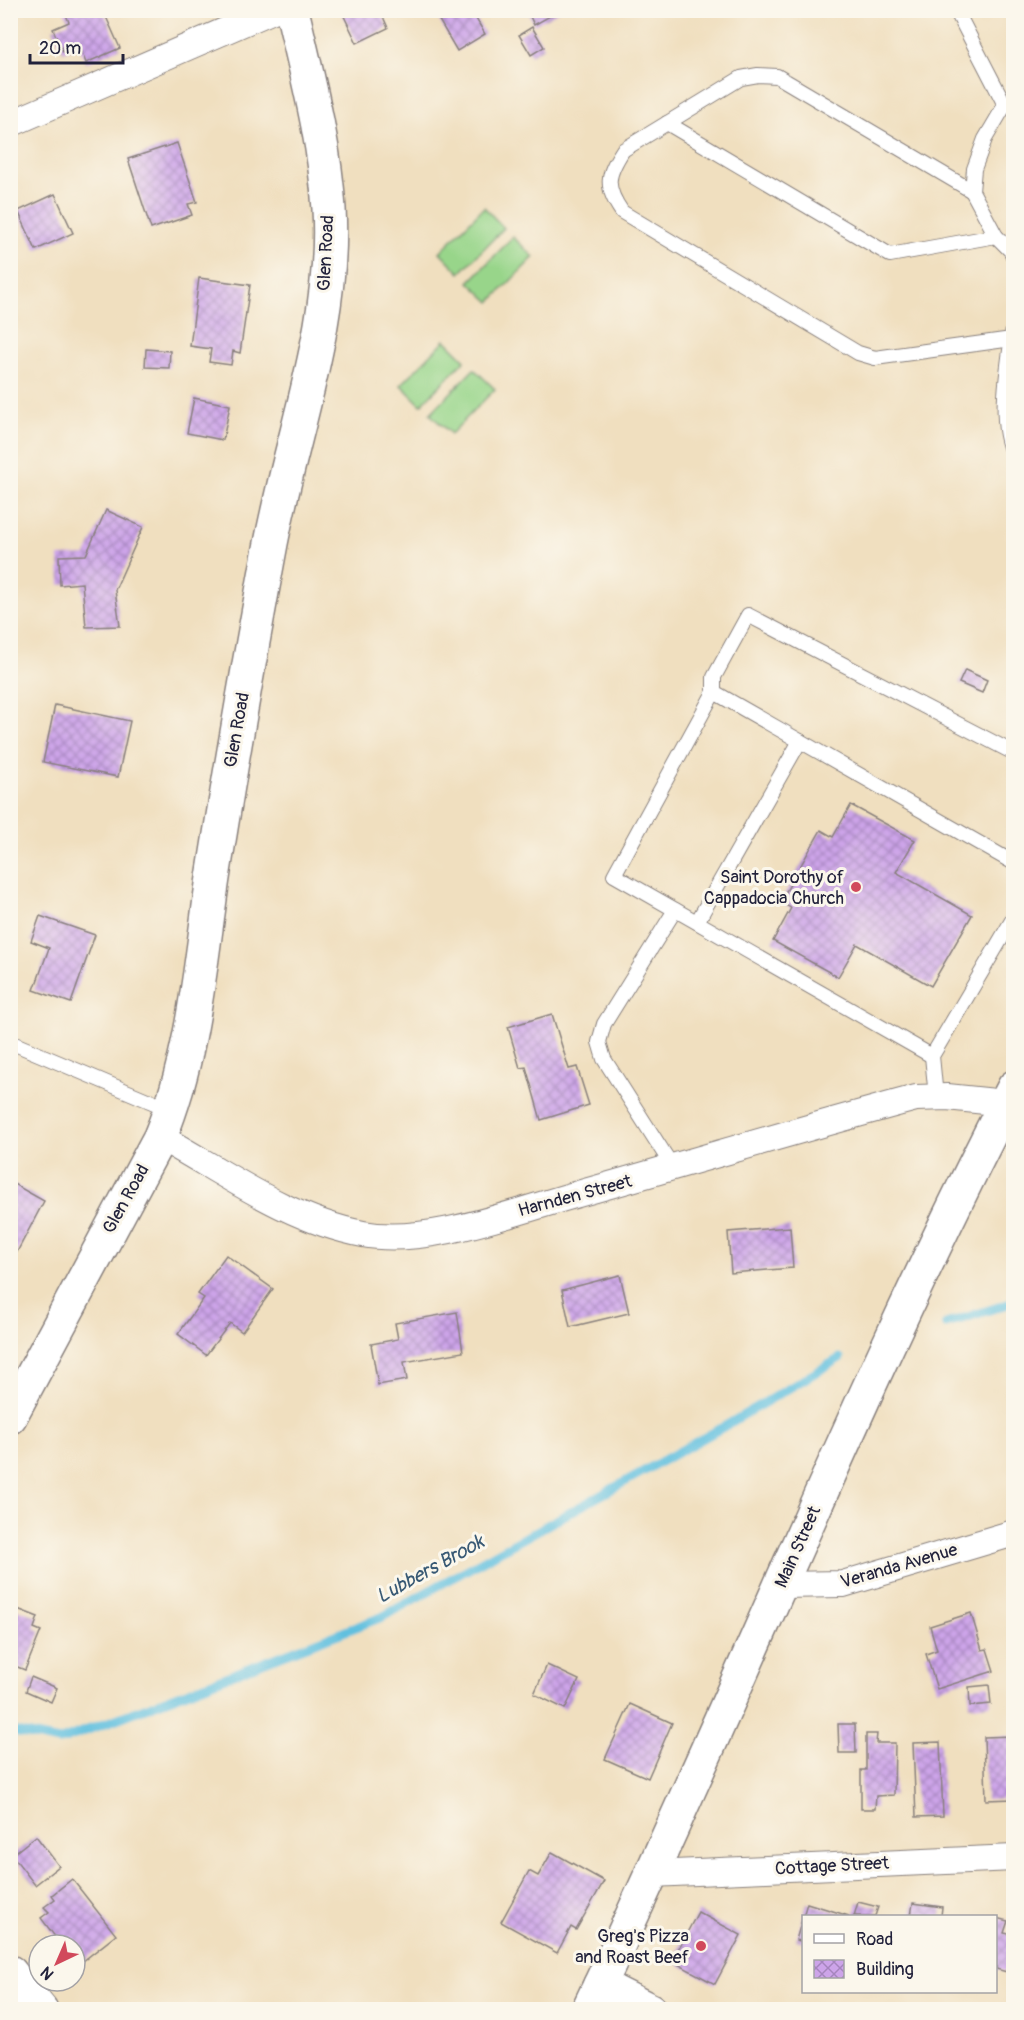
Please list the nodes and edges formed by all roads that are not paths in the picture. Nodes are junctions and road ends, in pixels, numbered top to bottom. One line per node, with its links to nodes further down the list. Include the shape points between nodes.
1 (273, 10): 6 (street)
2 (292, 10): 24 (street, Glen Road, via 329,209 326,291 278,501 191,1028)
3 (956, 10): 4 (lane)
4 (1009, 104): 7 (lane, via 985,139 974,169)
5 (667, 123): 7 (lane, via 741,78 777,76); 8 (lane, via 890,255); 11 (lane, via 623,150 611,169 612,198 622,212 858,353 875,358)
6 (10, 124)
7 (972, 191): 8 (lane)
8 (996, 236): 9 (lane)
9 (1014, 258)
10 (1014, 320): 11 (lane)
11 (1012, 339): 12 (lane, via 1004,413)
12 (1012, 450)
13 (714, 692): 14 (lane); 15 (lane, via 714,677 748,615); 17 (lane, via 614,875)
14 (800, 741): 16 (lane); 19 (lane)
15 (1014, 753)
16 (1014, 863)
17 (675, 910): 19 (lane); 25 (lane, via 604,1024 598,1042 604,1059)
18 (1014, 917): 21 (lane)
19 (697, 922): 21 (lane)
20 (10, 1042): 24 (lane)
21 (932, 1056): 23 (lane)
22 (1009, 1095): 23 (street, Harnden Street); 28 (street, Main Street, via 894,1332)
23 (936, 1097): 25 (street, Harnden Street, via 916,1098)
24 (165, 1124): 25 (street, Harnden Street, via 293,1211 364,1234 394,1237 427,1234); 26 (street, Glen Road)
25 (674, 1169)
26 (10, 1417)
27 (1014, 1533): 28 (street, Veranda Avenue, via 843,1584)
28 (782, 1585): 30 (street, Main Street)
29 (1014, 1858): 30 (street, Cottage Street)
30 (651, 1874): 32 (street, Main Street)
31 (14, 1981): 33 (street)
32 (594, 1997): 34 (street)
33 (41, 2010)
34 (650, 2010)

